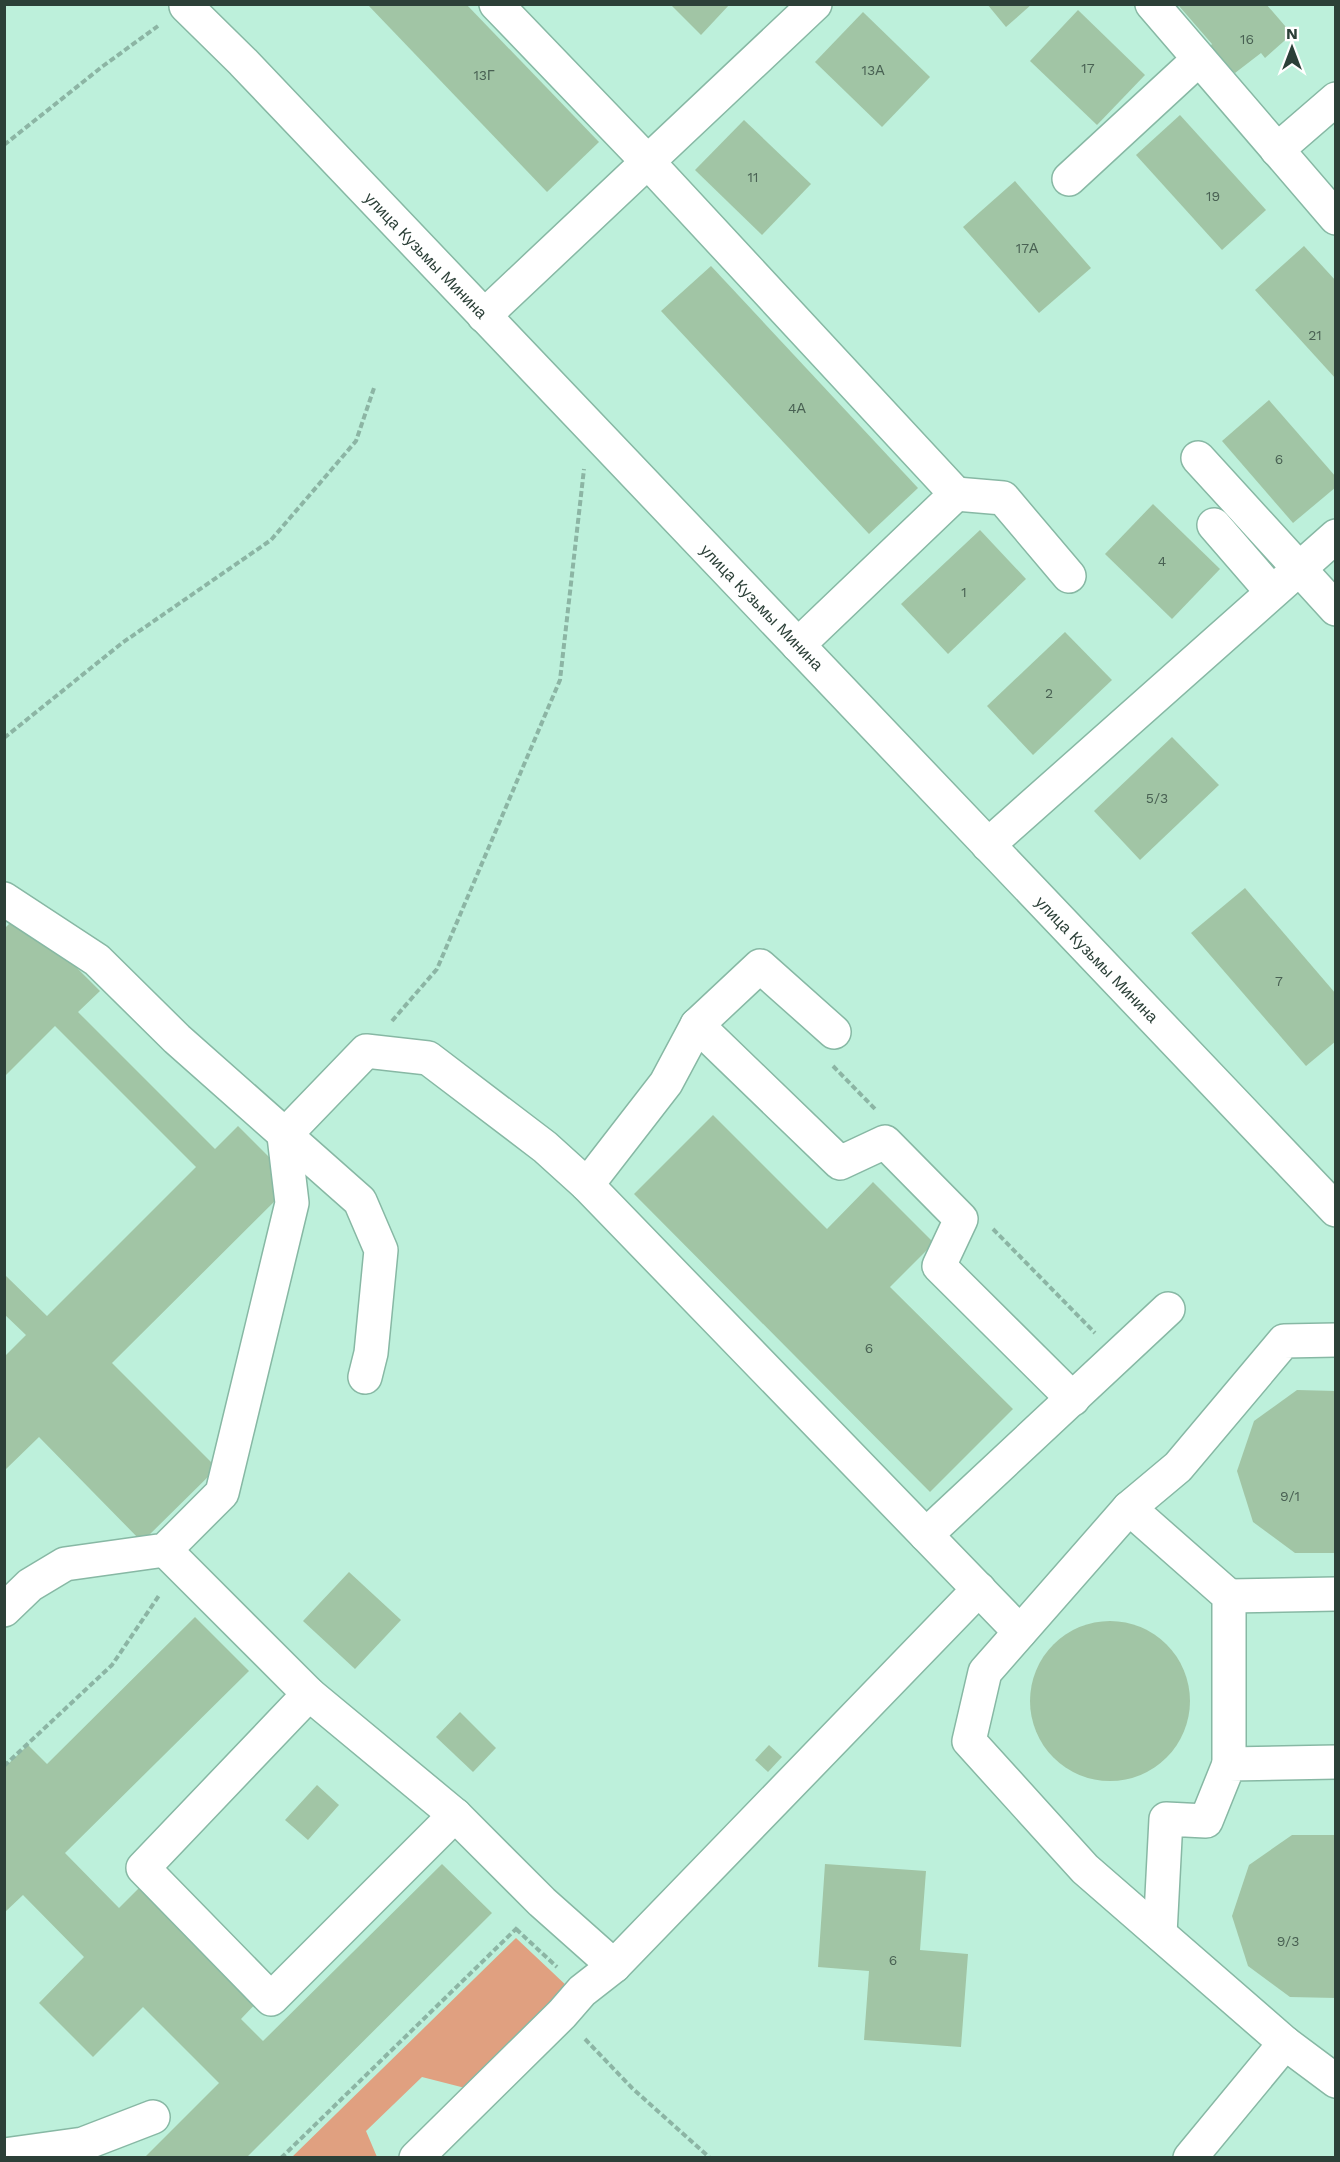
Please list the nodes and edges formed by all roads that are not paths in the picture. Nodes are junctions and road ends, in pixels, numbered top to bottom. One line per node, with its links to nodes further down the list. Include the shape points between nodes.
1 (496, 4): 8 (street)
2 (815, 4): 8 (street)
3 (1152, 4): 5 (street)
4 (186, 6): 11 (street, улица Кузьмы Минина)
5 (1199, 59): 7 (street); 9 (street)
6 (1335, 99): 7 (street)
7 (1277, 150): 10 (street)
8 (647, 161): 11 (street); 13 (street)
9 (1069, 179)
10 (1335, 218)
11 (484, 315): 20 (street, улица Кузьмы Минина)
12 (1198, 458): 16 (street)
13 (956, 494): 17 (street, via 1003,498); 20 (street)
14 (1214, 525): 18 (street)
15 (1335, 536): 16 (street)
16 (1299, 569): 18 (street); 19 (street)
17 (1069, 576)
18 (1272, 592): 21 (street)
19 (1335, 609)
20 (798, 645): 21 (street, улица Кузьмы Минина)
21 (988, 845): 27 (street, улица Кузьмы Минина)
22 (4, 899): 25 (street, via 97,960)
23 (697, 1025): 24 (street, via 760,966); 26 (street, via 666,1083); 31 (street, via 840,1163 885,1142 961,1219 939,1266)
24 (834, 1032)
25 (284, 1136): 26 (street, via 366,1051 428,1058); 30 (street, via 360,1201 381,1250); 34 (street, via 292,1203 222,1493)
26 (587, 1185): 33 (street)
27 (1335, 1210)
28 (1168, 1309): 31 (street)
29 (1335, 1340): 32 (street, via 1284,1341 1178,1467)
30 (365, 1377)
31 (1073, 1399): 33 (street)
32 (1130, 1508): 37 (street); 39 (street)
33 (926, 1535): 35 (street)
34 (165, 1550): 38 (street, via 65,1564 30,1585); 40 (street)
35 (979, 1589): 39 (street); 45 (street)
36 (1335, 1594): 37 (street)
37 (1229, 1596): 42 (street)
38 (4, 1610)
39 (1020, 1632): 44 (street, via 985,1672 969,1741 1085,1869)
40 (309, 1694): 43 (street); 43 (street, via 143,1868 271,1999)
41 (1335, 1762): 42 (street)
42 (1229, 1764): 44 (street, via 1206,1821 1166,1819)
43 (455, 1815): 45 (street, via 542,1902)
44 (1160, 1934): 46 (street)
45 (614, 1966): 50 (street)
46 (1285, 2043): 47 (street); 51 (street)
47 (1335, 2081)
48 (153, 2117): 49 (street, via 83,2144)
49 (4, 2155)
50 (416, 2157)
51 (1190, 2157)

